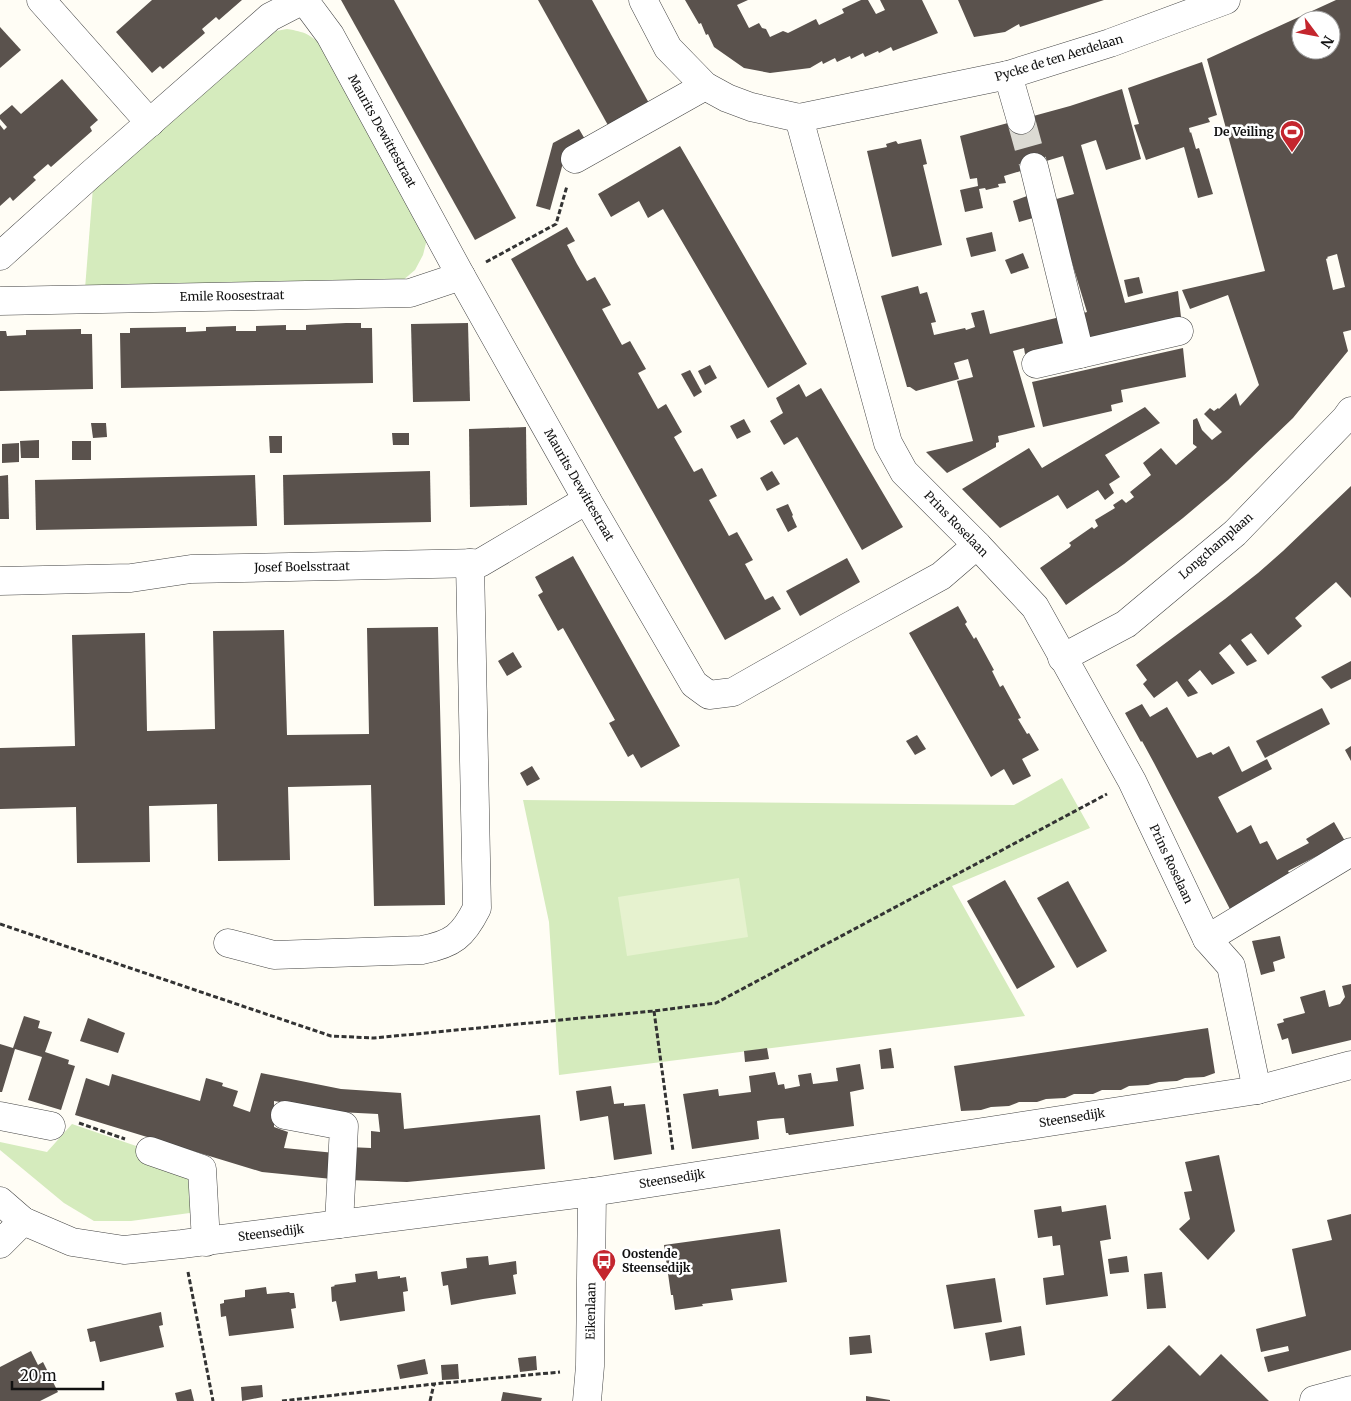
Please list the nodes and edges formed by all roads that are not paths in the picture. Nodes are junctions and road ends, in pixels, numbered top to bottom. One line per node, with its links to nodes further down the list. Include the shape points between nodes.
1 (41, 0): 9 (street)
2 (304, 0): 9 (street, via 270,17); 13 (street, Maurits Dewittestraat, via 330,36)
3 (643, 0): 6 (street, via 668,48)
4 (1226, 0): 5 (street, Pycke de ten Aerdelaan, via 1110,43)
5 (1008, 75): 7 (street, Pycke de ten Aerdelaan); 8 (street)
6 (705, 86): 7 (street, via 751,107); 10 (street)
7 (799, 118): 20 (street, Prins Roselaan, via 888,443 904,472)
8 (1021, 120)
9 (150, 123): 12 (street)
10 (575, 159)
11 (1034, 168): 16 (street)
12 (0, 256)
13 (461, 276): 14 (street, Emile Roosestraat, via 410,293); 19 (street, Maurits Dewittestraat)
14 (0, 301)
15 (1180, 331): 16 (street)
16 (1080, 354): 17 (street)
17 (1036, 364)
18 (1351, 411): 23 (street, Longchamplaan, via 1235,533 1126,624)
19 (587, 500): 20 (street, Maurits Dewittestraat, via 694,684 708,695 733,692 941,576); 21 (street, Josef Boelsstraat, via 480,563)
20 (977, 546): 23 (street, Prins Roselaan, via 1035,607)
21 (470, 563): 22 (street, Josef Boelsstraat, via 190,569 131,578); 26 (street, via 477,908 469,924 456,938 441,946 422,950 274,955)
22 (0, 581)
23 (1062, 658): 25 (street, Prins Roselaan, via 1132,781)
24 (1351, 852): 25 (street)
25 (1207, 939): 28 (street, Prins Roselaan, via 1231,966)
26 (228, 943)
27 (1351, 1065): 28 (street, Steensedijk)
28 (1257, 1090): 33 (street, Steensedijk)
29 (0, 1116): 31 (street)
30 (285, 1116): 36 (street, via 344,1126)
31 (51, 1126)
32 (150, 1151): 37 (street, via 202,1169)
33 (592, 1192): 36 (street, Steensedijk); 41 (street, Eikenlaan)
34 (0, 1201): 35 (street, Steensedijk)
35 (23, 1221): 37 (street, Steensedijk, via 72,1242 124,1250); 38 (street)
36 (339, 1224): 37 (street, Steensedijk)
37 (194, 1243)
38 (0, 1244)
39 (1351, 1390): 40 (street)
40 (1314, 1400)
41 (587, 1401)

